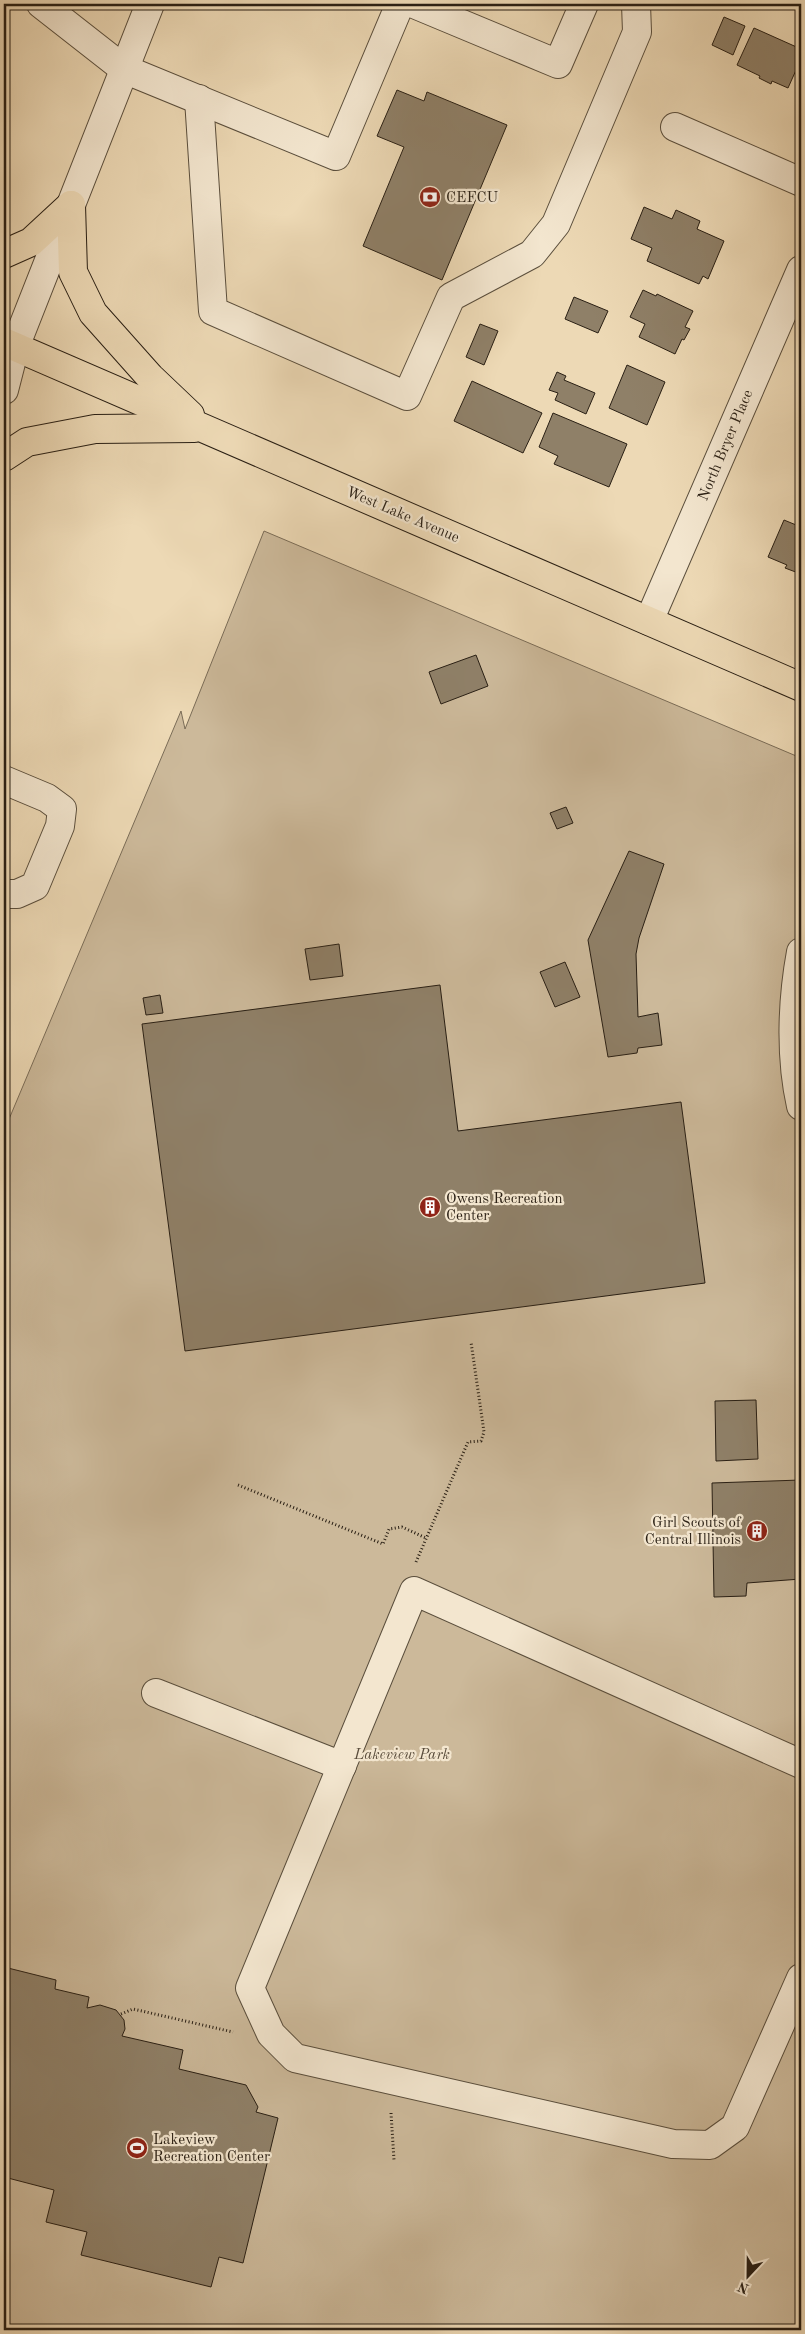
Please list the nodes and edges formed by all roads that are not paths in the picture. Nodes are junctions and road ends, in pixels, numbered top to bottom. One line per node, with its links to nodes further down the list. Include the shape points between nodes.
1 (42, 4): 7 (street)
2 (150, 4): 7 (street)
3 (400, 4): 8 (street, via 336,156)
4 (414, 4): 5 (street, via 558,64)
5 (584, 4)
6 (636, 4): 8 (street, via 637,32 556,224 532,254 451,297 407,396 214,311)
7 (124, 69): 8 (street); 11 (street)
8 (198, 99)
9 (675, 127): 10 (street)
10 (801, 182)
11 (71, 205): 12 (main road, via 31,242); 14 (street); 16 (main road, via 73,272 93,313 150,377)
12 (4, 254)
13 (801, 270): 18 (street, North Bryer Place)
14 (8, 349): 15 (street); 16 (main road, West Lake Avenue)
15 (4, 390)
16 (204, 428): 17 (main road, via 95,429 27,442); 18 (main road, West Lake Avenue)
17 (4, 457)
18 (649, 621): 19 (main road, West Lake Avenue)
19 (801, 687)
20 (4, 780): 21 (street, via 47,798 62,809 60,826 35,886 18,894)
21 (4, 894)
22 (801, 952): 23 (street, via 794,992 796,1086)
23 (801, 1106)
24 (156, 1693): 26 (street)
25 (801, 1764): 26 (street, via 414,1591)
26 (342, 1766): 27 (street, via 250,1988 271,2034 295,2058 673,2144 710,2145 735,2127)
27 (801, 1978)

